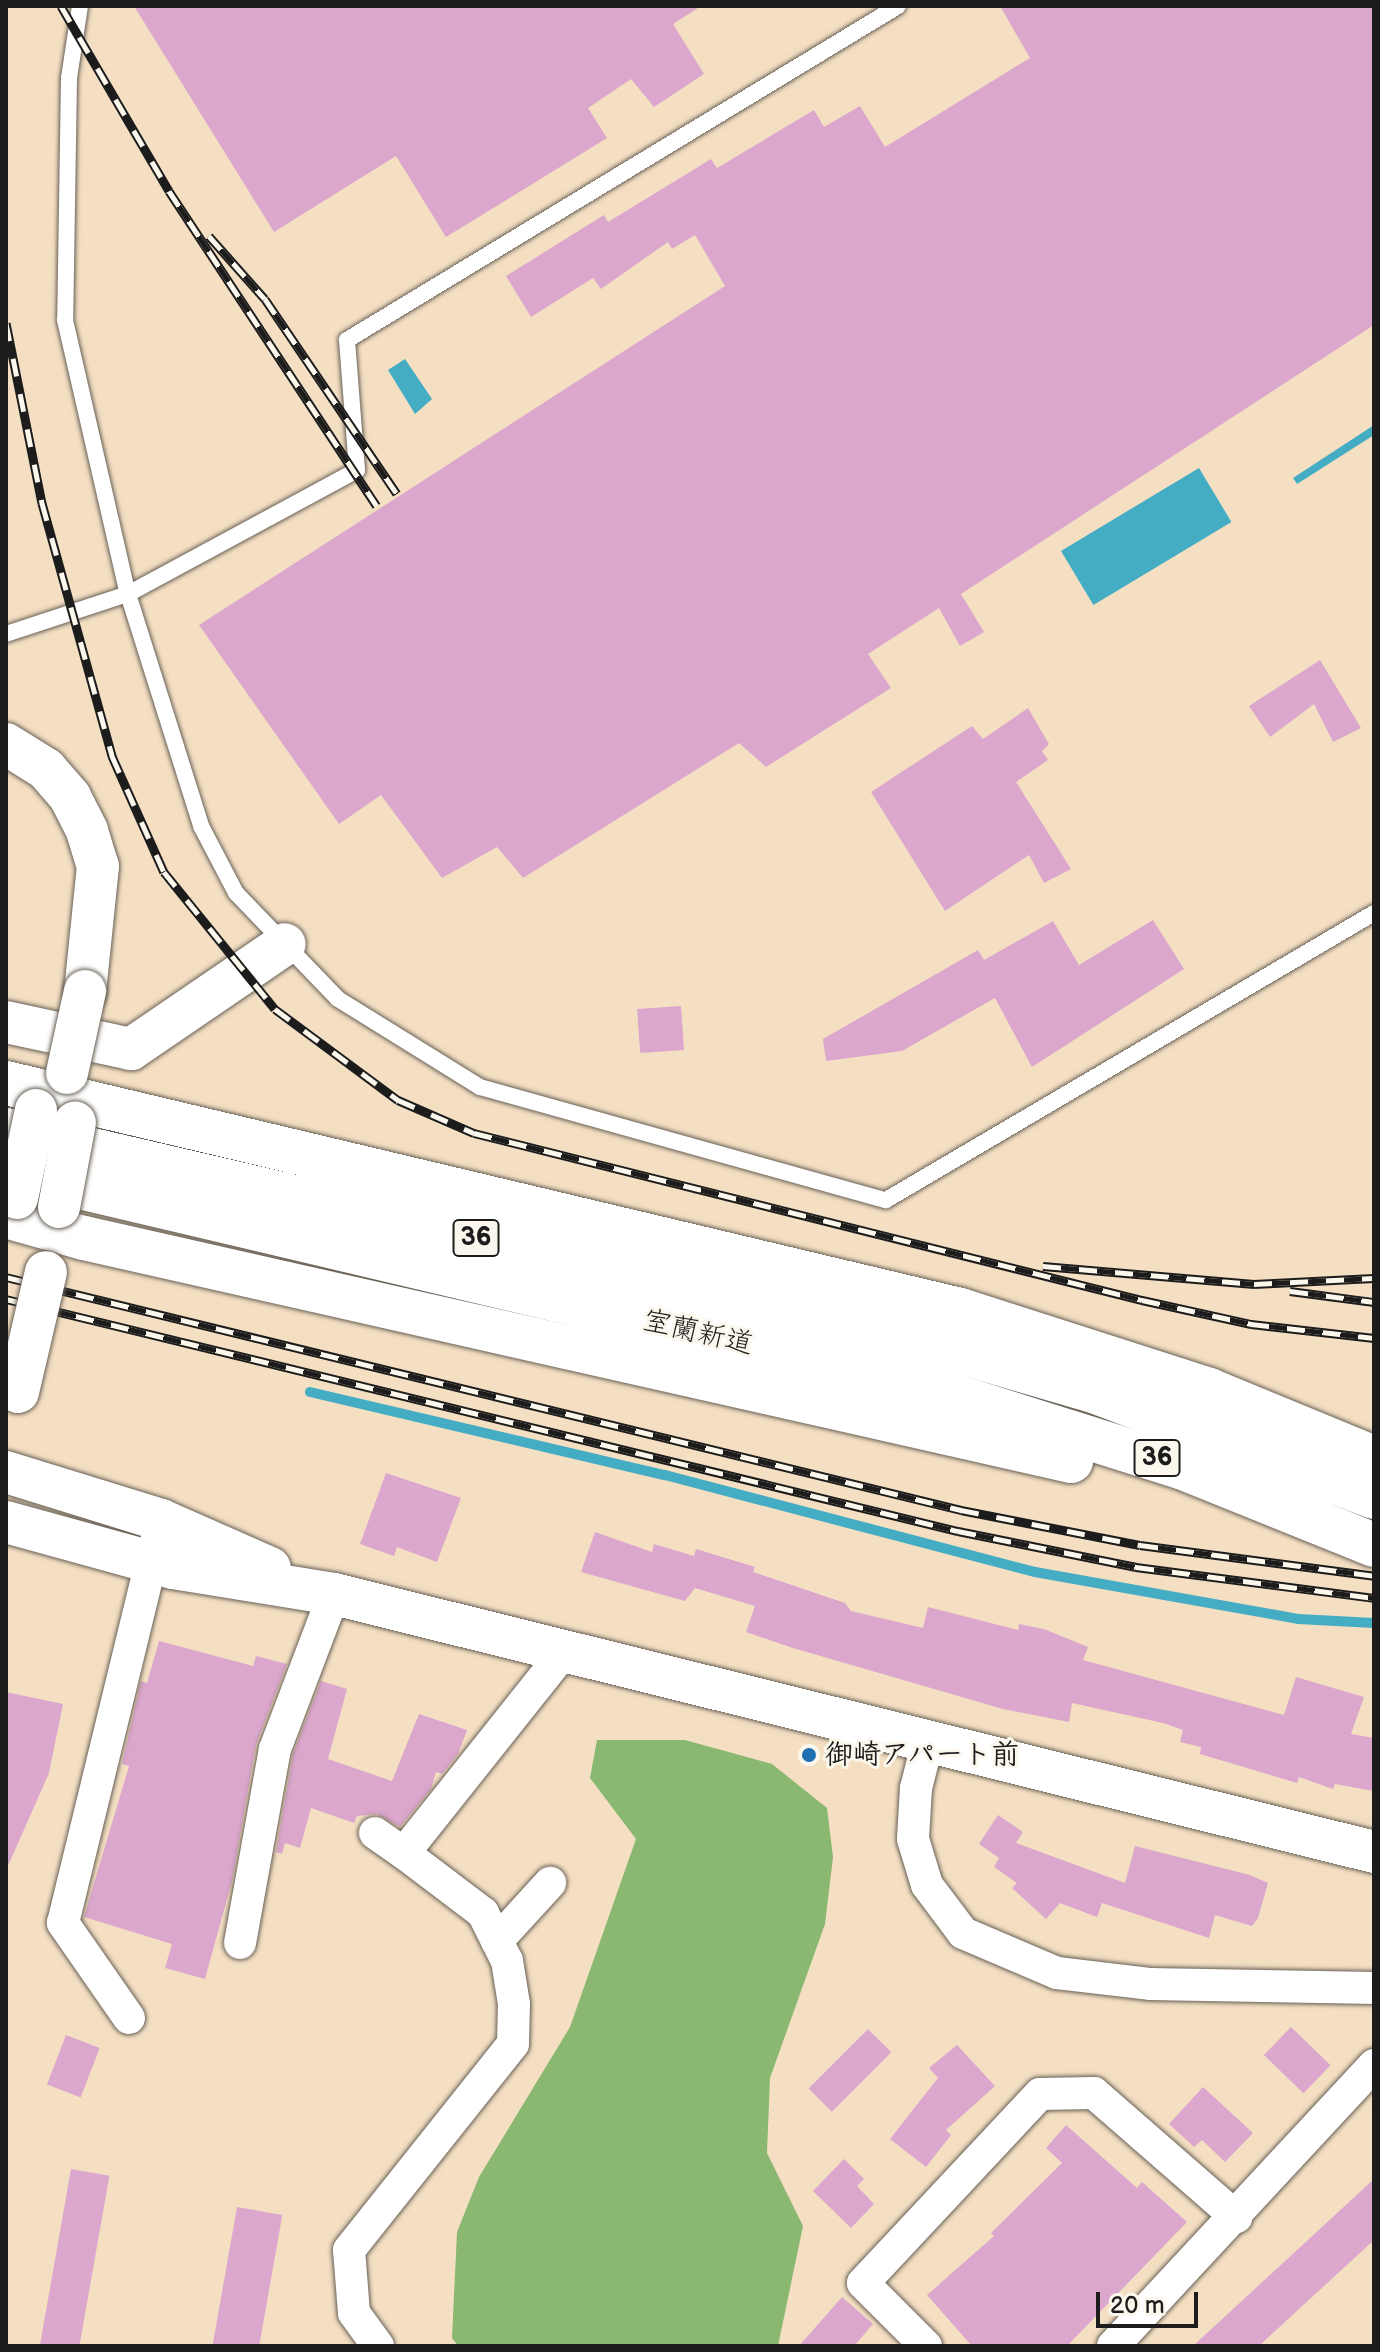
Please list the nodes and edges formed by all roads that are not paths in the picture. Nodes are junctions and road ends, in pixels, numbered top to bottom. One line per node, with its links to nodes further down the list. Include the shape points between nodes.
1 (80, 6): 3 (lane, via 69,78 65,320)
2 (898, 6): 3 (lane, via 347,340 357,470)
3 (128, 594): 4 (lane); 7 (lane, via 201,826 236,893)
4 (6, 634)
5 (6, 744): 9 (street, bridge, via 46,769 70,797 98,866 85,991)
6 (1374, 913): 7 (lane, via 886,1200 480,1087 338,999)
7 (285, 944): 8 (street, via 131,1049)
8 (6, 1022)
9 (44, 1101): 10 (street, bridge); 11 (street, bridge); 12 (highway); 12 (highway, 室蘭新道 / 36)
10 (10, 1209): 11 (highway); 18 (highway, 室蘭新道 / 36, via 933,1389 1181,1467)
11 (57, 1218): 13 (street, bridge); 18 (highway, via 1011,1444 1187,1494)
12 (953, 1329): 14 (highway, via 1209,1390); 16 (highway, 室蘭新道 / 36, via 1096,1392)
13 (12, 1404)
14 (1374, 1458)
15 (6, 1472): 17 (street)
16 (1374, 1497)
17 (161, 1520): 21 (street); 22 (street)
18 (1321, 1521): 20 (highway, 室蘭新道 / 36)
19 (6, 1522): 21 (street)
20 (1374, 1545)
21 (151, 1562): 22 (street); 32 (street, via 63,1923)
22 (334, 1594): 23 (street); 30 (street, via 275,1749)
23 (563, 1653): 24 (street); 27 (street)
24 (928, 1741): 26 (street); 31 (street, via 916,1788 913,1839 927,1885 963,1933 1057,1973 1151,1984)
25 (375, 1833): 27 (street)
26 (1374, 1852)
27 (404, 1853): 29 (street, via 483,1913)
28 (550, 1883): 29 (street)
29 (497, 1941): 35 (street, via 507,1961 514,2004 513,2044 349,2250 354,2313)
30 (240, 1943)
31 (1374, 1988)
32 (129, 2018)
33 (1374, 2065): 34 (street)
34 (1236, 2217): 36 (street, via 1094,2093 1040,2094 863,2283); 37 (street)
35 (378, 2346)
36 (926, 2346)
37 (1113, 2346)

